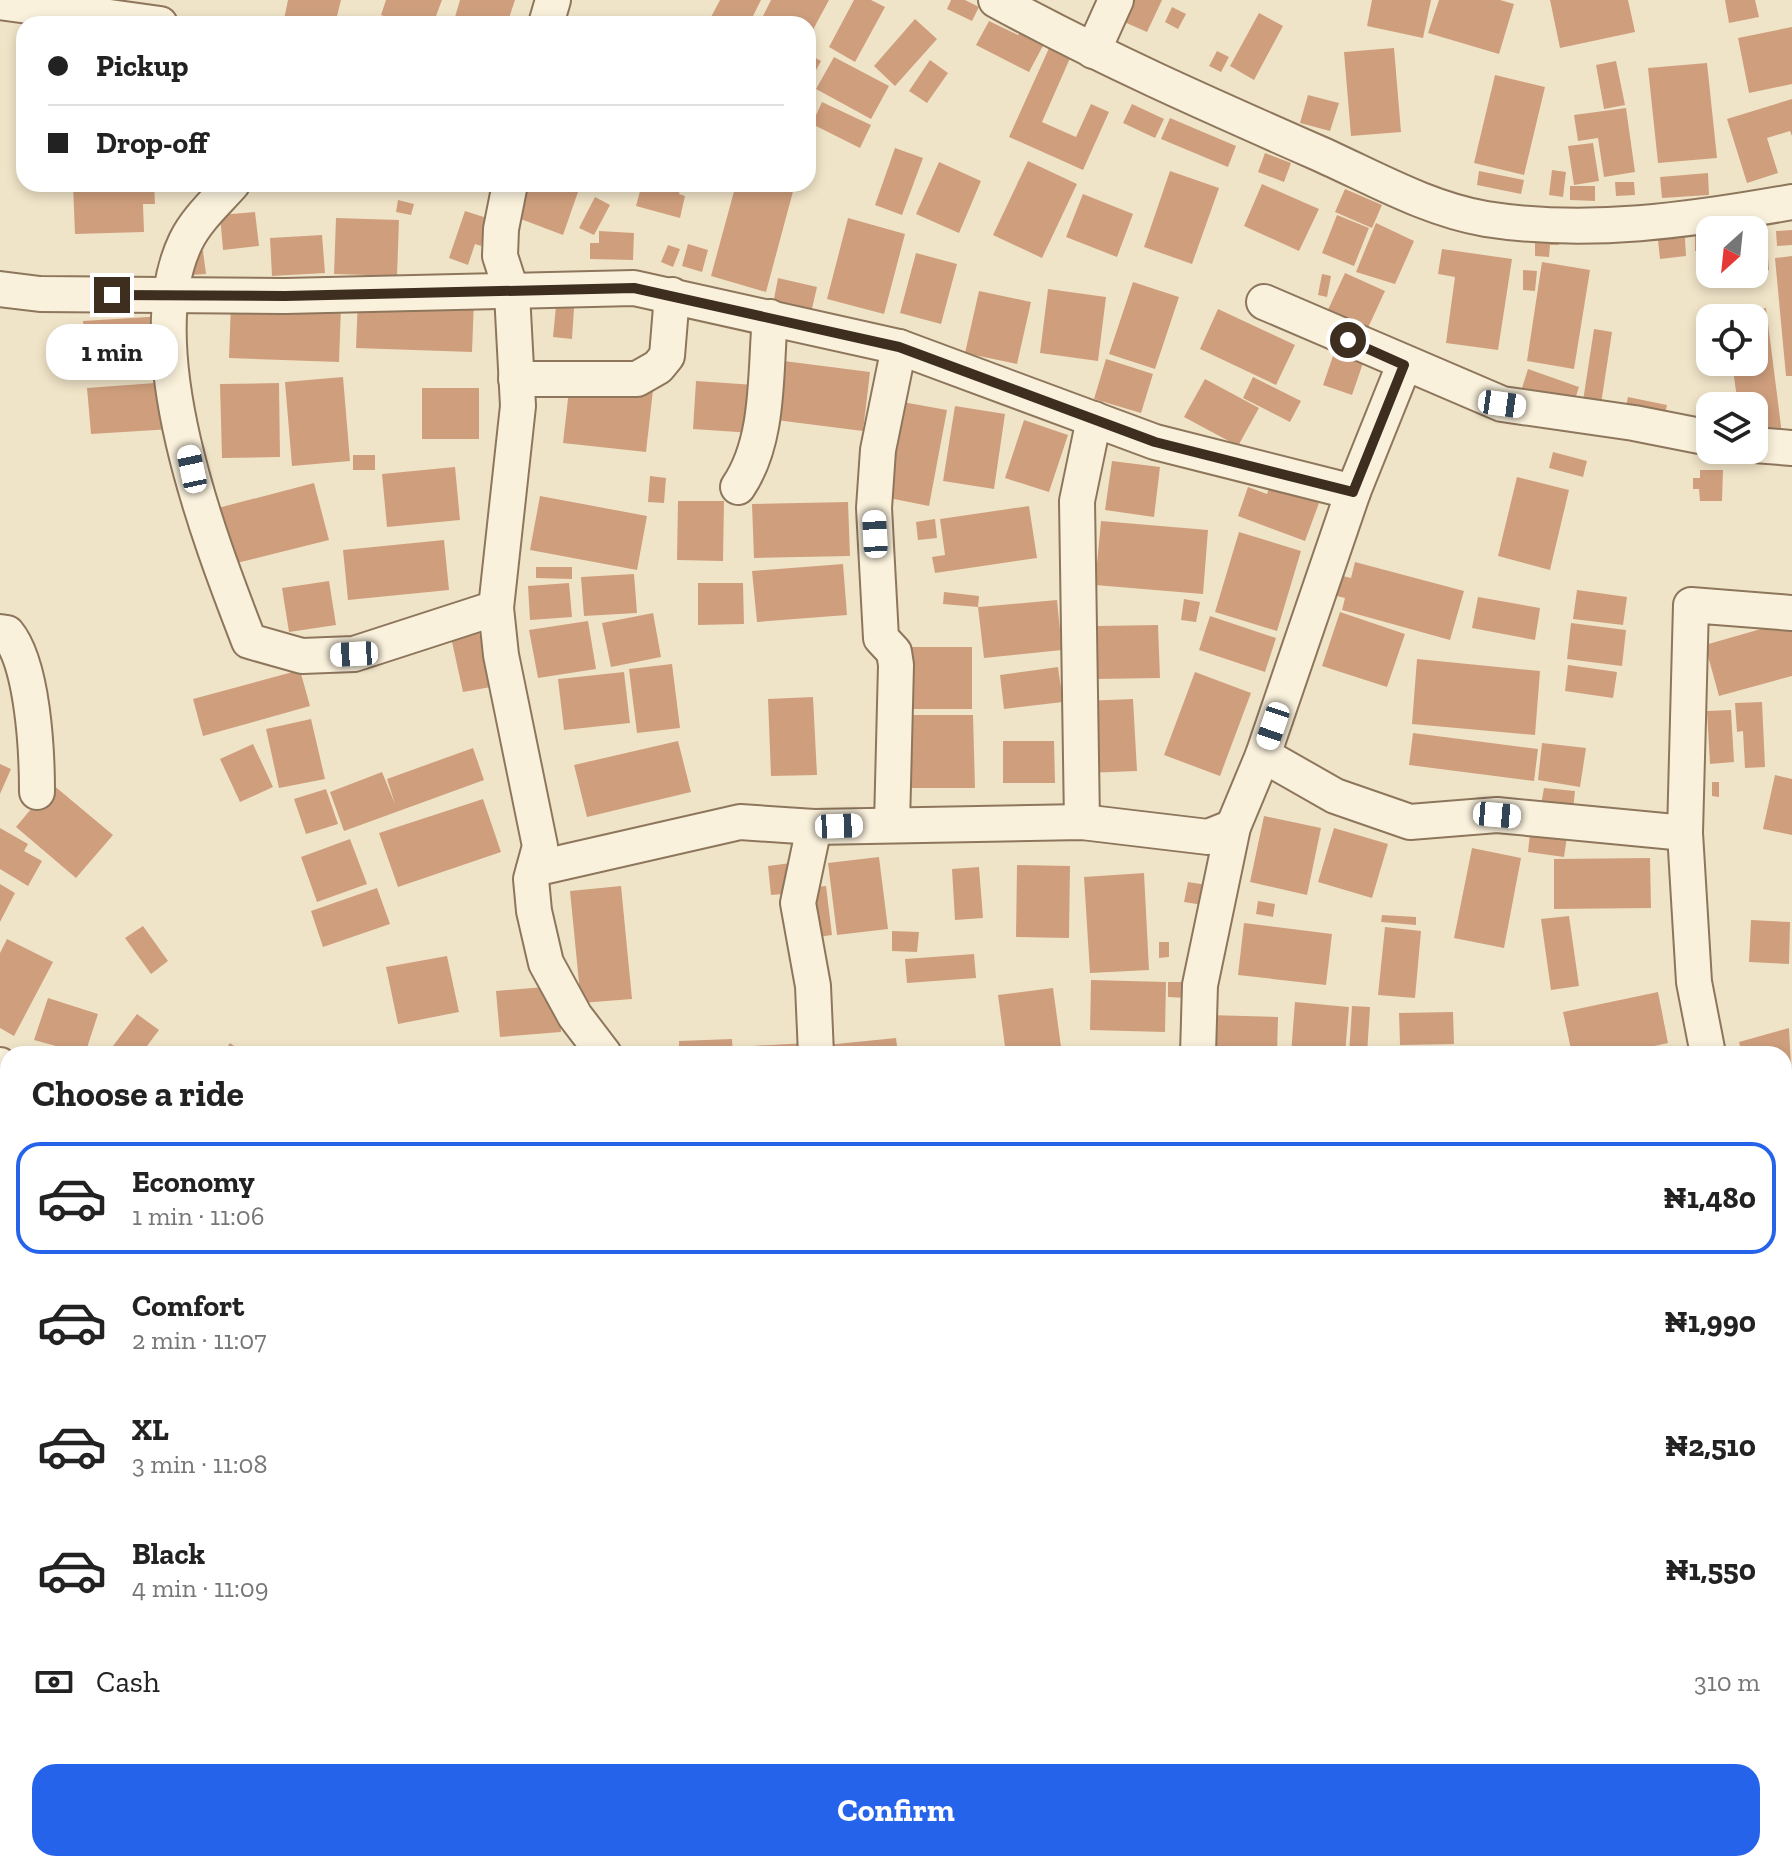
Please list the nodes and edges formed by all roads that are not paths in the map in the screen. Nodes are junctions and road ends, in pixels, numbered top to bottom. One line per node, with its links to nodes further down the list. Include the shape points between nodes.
1 (996, 0): 5 (street)
2 (1116, 0): 5 (street)
3 (0, 2): 4 (street)
4 (102, 16)
5 (1093, 51): 8 (street, via 1447,210 1486,219 1570,227 1701,218)
6 (225, 192): 10 (street, via 186,240)
7 (508, 192): 11 (street, via 500,256)
8 (1792, 202)
9 (0, 289): 10 (street, via 40,294)
10 (171, 293): 11 (street); 24 (street, via 168,365 204,526 249,641 302,656 354,654)
11 (512, 293): 12 (street, via 588,287); 17 (street)
12 (672, 295): 14 (street); 17 (street, via 667,356 637,379)
13 (1264, 302): 16 (street)
14 (770, 317): 15 (street); 22 (street, via 759,442)
15 (899, 347): 18 (street); 30 (street, via 878,450 874,508 881,638 894,652 896,665)
16 (1404, 365): 19 (street, via 1502,404); 23 (street)
17 (516, 379): 24 (street, via 518,406)
18 (1094, 419): 23 (street, via 1155,442); 29 (street, via 1077,501)
19 (1696, 435)
20 (1768, 446): 21 (street)
21 (1792, 448)
22 (738, 487)
23 (1353, 492): 27 (street)
24 (496, 608): 34 (street, via 540,846)
25 (1792, 613): 33 (street, via 1691,605)
26 (0, 632): 28 (street, via 18,646 37,743)
27 (1263, 755): 32 (street); 33 (street, via 1335,796 1410,822 1497,815)
28 (37, 792)
29 (1082, 822): 30 (street); 32 (street, via 1208,837)
30 (892, 824): 31 (street)
31 (814, 827): 34 (street, via 740,822); 36 (street, via 798,903 813,986)
32 (1233, 827): 37 (street, via 1200,985)
33 (1685, 833): 38 (street, via 1694,982)
34 (534, 869): 35 (street, via 534,911 546,963)
35 (598, 1046)
36 (816, 1046)
37 (1198, 1046)
38 (1706, 1046)

